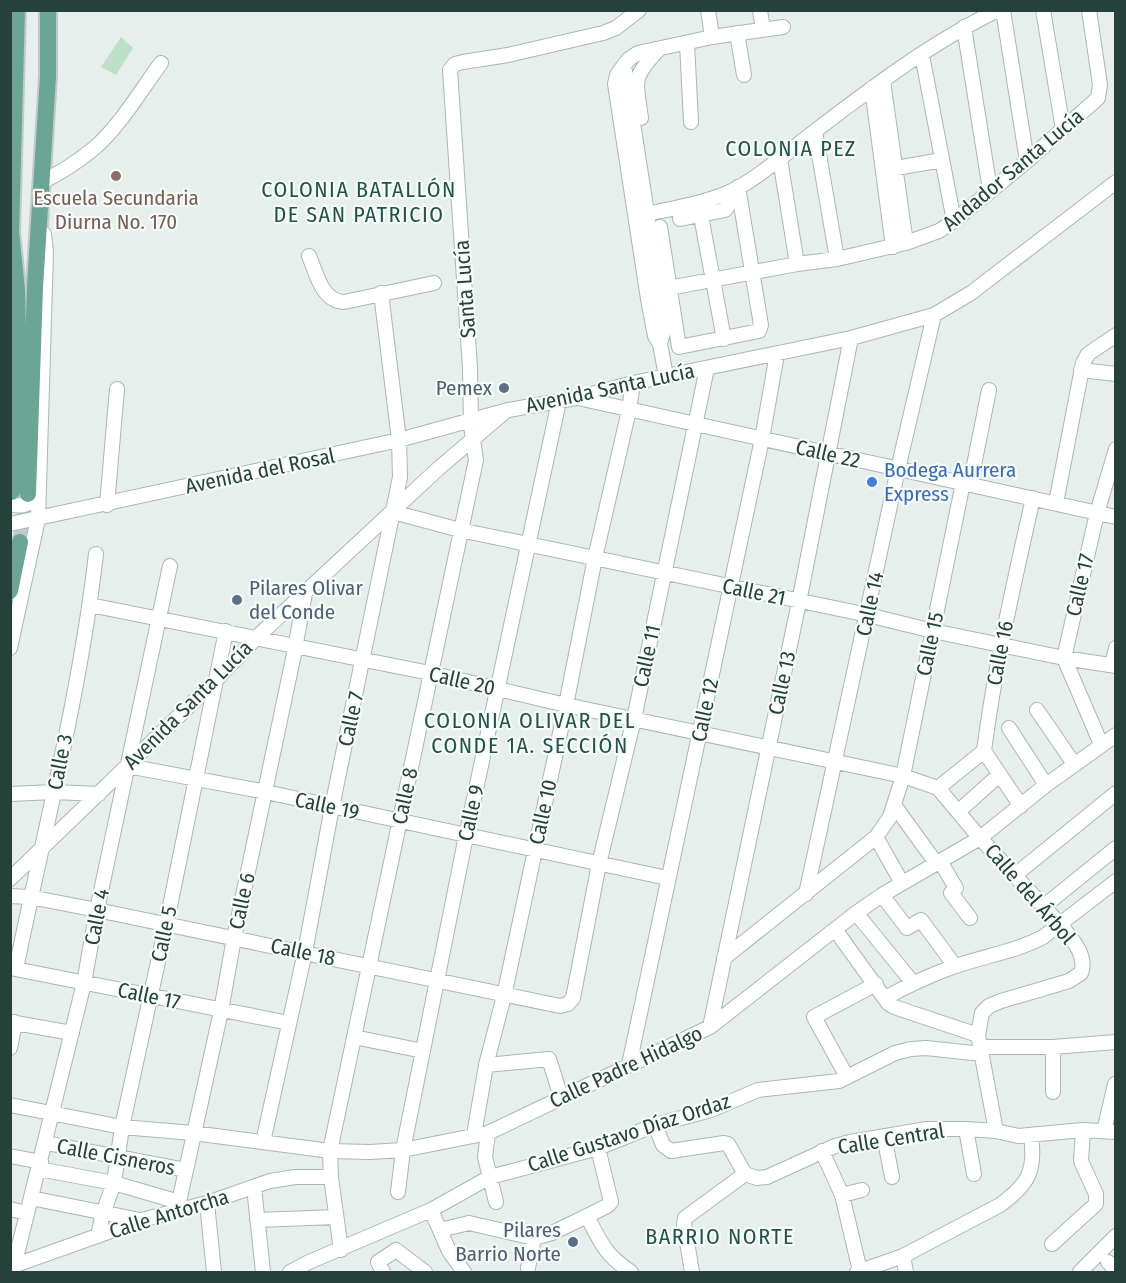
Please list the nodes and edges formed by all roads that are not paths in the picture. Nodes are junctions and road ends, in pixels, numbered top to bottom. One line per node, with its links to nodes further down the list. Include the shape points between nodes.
1 (17, 10): 38 (main road)
2 (48, 10): 29 (main road)
3 (639, 10): 64 (street, Santa Lucía, via 616,28 594,36 453,66 450,75)
4 (708, 10): 14 (street)
5 (760, 10): 12 (street)
6 (998, 10): 11 (street)
7 (1003, 10): 27 (street)
8 (1043, 10): 23 (street)
9 (1089, 10): 23 (street, Andador Santa Lucía, via 1101,90 1095,101)
10 (783, 27): 12 (street)
11 (964, 27): 17 (street); 31 (street)
12 (763, 30): 13 (street)
13 (737, 33): 14 (street); 19 (street)
14 (712, 37): 15 (street)
15 (687, 43): 16 (street); 22 (street)
16 (659, 49): 21 (street, via 638,74); 33 (street, via 629,59 616,75 615,84)
17 (922, 55): 20 (street); 26 (street)
18 (161, 63): 29 (street, via 94,149)
19 (744, 75)
20 (877, 85): 24 (street); 28 (street)
21 (641, 118)
22 (691, 122)
23 (1063, 129): 27 (street, Andador Santa Lucía)
24 (815, 131): 25 (street); 41 (street)
25 (780, 159): 32 (street); 42 (street)
26 (942, 160): 28 (street); 36 (street)
27 (1027, 161): 31 (street, Andador Santa Lucía)
28 (889, 170): 39 (street)
29 (42, 182): 73 (main road)
30 (1116, 182): 48 (street, Avenida Santa Lucía, via 971,293)
31 (990, 190): 36 (street, Andador Santa Lucía)
32 (732, 191): 33 (street); 34 (street, via 725,210); 43 (street)
33 (642, 214): 56 (street, via 648,299)
34 (701, 216): 35 (street); 44 (street)
35 (680, 219)
36 (954, 221): 39 (street, Andador Santa Lucía, via 939,231)
37 (660, 228): 46 (street)
38 (11, 240): 73 (main road, via 18,290 17,407)
39 (899, 245): 41 (street, Andador Santa Lucía)
40 (309, 256): 47 (street, via 330,299 344,302)
41 (837, 259): 42 (street, Andador Santa Lucía)
42 (797, 264): 43 (street, Andador Santa Lucía)
43 (753, 271): 44 (street, Andador Santa Lucía); 51 (street, via 760,330)
44 (712, 279): 46 (street, Andador Santa Lucía); 51 (street)
45 (434, 284): 47 (street)
46 (669, 288): 51 (street, via 678,346)
47 (381, 293): 67 (street, Calle 7)
48 (934, 315): 50 (street, Avenida Santa Lucía); 71 (street, Calle 14)
49 (1116, 335): 54 (street, via 1088,354)
50 (851, 338): 52 (street, Avenida Santa Lucía); 70 (street, Calle 13)
51 (723, 339)
52 (777, 354): 53 (street, Avenida Santa Lucía); 66 (street, Calle 12)
53 (707, 368): 56 (street, Avenida Santa Lucía); 65 (street, Calle 11)
54 (1082, 370): 55 (street); 75 (street)
55 (1116, 374)
56 (666, 376): 57 (street, Avenida Santa Lucía)
57 (633, 382): 60 (street, Avenida Santa Lucía); 63 (street, Calle 10)
58 (117, 389): 76 (street)
59 (989, 390): 72 (street, Calle 15)
60 (576, 398): 61 (street, Avenida Santa Lucía); 63 (street, Calle 22)
61 (559, 401): 62 (street, Avenida Santa Lucía); 84 (street, Calle 9)
62 (508, 410): 64 (street, Avenida del Rosal); 68 (street, Avenida Santa Lucía)
63 (629, 410): 65 (street, Calle 22); 86 (street, Calle 10)
64 (472, 419): 67 (street, Avenida del Rosal); 68 (street, Santa Lucía)
65 (696, 425): 66 (street, Calle 22); 88 (street, Calle 11)
66 (762, 439): 70 (street, Calle 22); 89 (street, Calle 12)
67 (399, 440): 76 (street, Avenida del Rosal); 77 (street, Calle 7, via 400,477)
68 (473, 441): 77 (street, Avenida Santa Lucía); 82 (street, Calle 8, via 476,460)
69 (1116, 449): 78 (street, Calle 17)
70 (829, 453): 71 (street, Calle 22); 92 (street, Calle 13)
71 (898, 469): 72 (street, Calle 22); 94 (street, Calle 14)
72 (966, 484): 74 (street, Calle 22); 97 (street, Calle 15)
73 (22, 496): 80 (street)
74 (1033, 498): 75 (street, Calle 22); 99 (street, Calle 16)
75 (1056, 503): 78 (street, Calle 22)
76 (107, 505): 80 (street, Avenida del Rosal)
77 (393, 512): 82 (street, Calle 21); 91 (street, Avenida Santa Lucía); 104 (street, Calle 7)
78 (1097, 513): 79 (street, Calle 22); 103 (street, Calle 17)
79 (1116, 517)
80 (38, 519): 81 (street, Avenida del Rosal); 101 (street)
81 (10, 524)
82 (460, 530): 84 (street, Calle 21); 106 (street, Calle 8)
83 (20, 542): 90 (main road)
84 (528, 544): 86 (street, Calle 21); 108 (street, Calle 9)
85 (96, 554): 93 (street, Calle 3)
86 (595, 558): 88 (street, Calle 21); 109 (street, Calle 10)
87 (170, 566): 95 (street, Calle 4)
88 (664, 573): 89 (street, Calle 21); 111 (street, Calle 11)
89 (731, 588): 92 (street, Calle 21); 113 (street, Calle 12)
90 (10, 591)
91 (305, 593): 98 (street, Avenida Santa Lucía); 100 (street, Calle 6)
92 (799, 602): 94 (street, Calle 21); 116 (street, Calle 13)
93 (90, 605): 95 (street, Calle 20); 126 (street, Calle 3)
94 (868, 615): 97 (street, Calle 21); 118 (street, Calle 14)
95 (160, 618): 96 (street, Calle 20); 120 (street, Calle 4)
96 (226, 631): 98 (street, Calle 20); 107 (street, Calle 5)
97 (933, 631): 99 (street, Calle 21); 122 (street, Calle 15)
98 (256, 637): 100 (street, Calle 20); 107 (street, Avenida Santa Lucía)
99 (1001, 645): 103 (street, Calle 21); 117 (street, Calle 16)
100 (296, 647): 104 (street, Calle 20); 127 (street, Calle 6)
101 (10, 648)
102 (1116, 648): 105 (street)
103 (1064, 658): 105 (street, Calle 21); 115 (street)
104 (364, 660): 106 (street, Calle 20); 133 (street, Calle 7)
105 (1114, 665)
106 (430, 673): 108 (street, Calle 20); 135 (street, Calle 8)
107 (216, 680): 120 (street, Avenida Santa Lucía); 123 (street, Calle 5)
108 (498, 689): 109 (street, Calle 20); 136 (street, Calle 9)
109 (566, 705): 111 (street, Calle 20); 141 (street, Calle 10)
110 (1037, 710): 119 (street)
111 (634, 719): 113 (street, Calle 20); 143 (street, Calle 11)
112 (1009, 728): 124 (street)
113 (700, 733): 116 (street, Calle 20); 145 (street, Calle 12)
114 (1116, 735): 115 (street, Calle Padre Hidalgo)
115 (1101, 744): 119 (street, Calle Padre Hidalgo)
116 (768, 748): 118 (street, Calle 20); 162 (street, Calle 13)
117 (984, 751): 121 (street); 125 (street)
118 (835, 761): 122 (street, Calle 20); 149 (street, Calle 14)
119 (1074, 764): 124 (street, Calle Padre Hidalgo)
120 (128, 766): 123 (street, Calle 19); 130 (street, Avenida Santa Lucía); 154 (street, Calle 4)
121 (999, 775): 132 (street); 134 (street)
122 (903, 776): 125 (street, Calle 20); 131 (street, Calle 15)
123 (196, 779): 127 (street, Calle 19); 157 (street, Calle 5)
124 (1046, 785): 132 (street, Calle Padre Hidalgo)
125 (938, 788): 134 (street, Calle del Árbol)
126 (54, 792): 129 (street); 130 (street); 140 (street, Calle 3)
127 (266, 792): 133 (street, Calle 19); 160 (street, Calle 6)
128 (1116, 793): 144 (street)
129 (10, 794)
130 (99, 794): 140 (street, Avenida Santa Lucía)
131 (894, 805): 137 (street, Calle 15); 142 (street)
132 (1021, 806): 138 (street, Calle Padre Hidalgo)
133 (332, 807): 135 (street, Calle 19); 161 (street, Calle 7)
134 (959, 811): 138 (street, Calle del Árbol)
135 (399, 822): 136 (street, Calle 19); 163 (street, Calle 8)
136 (466, 836): 141 (street, Calle 19); 166 (street, Calle 9)
137 (876, 837): 148 (street); 149 (street, Calle 15)
138 (980, 838): 142 (street, Calle Padre Hidalgo); 144 (street, Calle del Árbol)
139 (1116, 848): 153 (street)
140 (42, 850): 146 (street, Avenida Santa Lucía); 152 (street, Calle 3)
141 (534, 850): 143 (street, Calle 19); 170 (street, Calle 10)
142 (938, 862): 148 (street, Calle Padre Hidalgo); 156 (street, via 956,888 951,892)
143 (599, 864): 145 (street, Calle 19); 173 (street, Calle 11, via 573,998)
144 (1015, 875): 153 (street, Calle del Árbol)
145 (667, 878): 186 (street, Calle 12)
146 (10, 879)
147 (1116, 881): 158 (street)
148 (902, 883): 150 (street, Calle Padre Hidalgo)
149 (806, 894): 162 (street, Calle 15)
150 (882, 895): 155 (street, Calle Padre Hidalgo); 164 (street, via 907,928 921,920)
151 (10, 896): 152 (street, Calle 18)
152 (30, 897): 154 (street, Calle 18); 165 (street, Calle 3)
153 (1043, 907): 158 (street, Calle del Árbol)
154 (97, 910): 157 (street, Calle 18); 167 (street, Calle 4)
155 (856, 913): 168 (street); 177 (street, Calle Padre Hidalgo)
156 (970, 918)
157 (166, 924): 160 (street, Calle 18); 171 (street, Calle 5)
158 (1060, 924): 164 (street, via 1031,944); 181 (street, Calle del Árbol, via 1079,951 1081,973 1069,981 990,1006 982,1013)
159 (840, 935): 169 (street)
160 (234, 938): 161 (street, Calle 18); 174 (street, Calle 6)
161 (305, 952): 163 (street, Calle 18); 176 (street, Calle 7)
162 (724, 958): 177 (street, Calle 13)
163 (369, 965): 166 (street, Calle 18); 179 (street, Calle 8)
164 (954, 966): 168 (street)
165 (13, 968): 167 (street, Calle 17)
166 (438, 980): 170 (street, Calle 18); 184 (street, Calle 9)
167 (84, 983): 171 (street, Calle 17); 178 (street, Calle 4)
168 (913, 983): 172 (street)
169 (876, 984): 172 (street); 187 (street, via 815,1015)
170 (504, 996): 173 (street, Calle 18); 185 (street, Calle 10)
171 (150, 997): 174 (street, Calle 17); 194 (street, Calle 5)
172 (885, 998): 181 (street, via 899,1010)
173 (560, 1006)
174 (221, 1011): 176 (street, Calle 17); 199 (street, Calle 6)
175 (13, 1022): 178 (street); 183 (street)
176 (289, 1023): 203 (street, Calle 7)
177 (710, 1027): 186 (street, Calle Padre Hidalgo)
178 (72, 1033): 192 (street, Calle 4)
179 (354, 1037): 184 (street); 207 (street, Calle 8)
180 (1116, 1042): 182 (street)
181 (980, 1045): 182 (street); 187 (street, Calle Gustavo Díaz Ordaz, via 911,1049); 197 (street)
182 (1053, 1047): 189 (street)
183 (10, 1048)
184 (423, 1051): 206 (street, Calle 9)
185 (486, 1065): 190 (street, via 549,1059); 200 (street, Calle 10)
186 (628, 1065): 190 (street, Calle Padre Hidalgo)
187 (847, 1077): 193 (street, Calle Gustavo Díaz Ordaz, via 827,1083 758,1090 711,1110)
188 (1115, 1084): 198 (street)
189 (1053, 1092)
190 (561, 1097): 200 (street, Calle Padre Hidalgo)
191 (10, 1105): 192 (street, Calle Padre Hidalgo)
192 (52, 1114): 194 (street, Calle Padre Hidalgo); 204 (street, Calle 4)
193 (655, 1125): 205 (street, Calle Gustavo Díaz Ordaz); 213 (street, via 663,1145 671,1151 728,1144)
194 (122, 1127): 199 (street, Calle Padre Hidalgo); 210 (street, Calle 5)
195 (966, 1128): 197 (street, Calle Central); 201 (street, Calle Central); 214 (street)
196 (1083, 1130): 198 (street, Calle Central); 202 (street, Calle Central); 239 (street, via 1081,1161 1096,1194 1096,1204)
197 (996, 1131): 202 (street, Calle Central)
198 (1110, 1131)
199 (194, 1133): 203 (street, Calle Padre Hidalgo); 212 (street, Calle 6)
200 (481, 1134): 206 (street, Calle Padre Hidalgo); 216 (street, Calle 10)
201 (884, 1136): 208 (street, Calle Central); 217 (street)
202 (1031, 1136): 241 (street, via 1030,1174 1014,1196)
203 (263, 1142): 207 (street, Calle Padre Hidalgo)
204 (46, 1143): 210 (street, Calle Cisneros); 211 (street, Calle 4)
205 (598, 1148): 216 (street, Calle Gustavo Díaz Ordaz); 231 (street, via 611,1202)
206 (404, 1149): 207 (street, Calle Padre Hidalgo); 221 (street, Calle 9)
207 (330, 1151): 215 (street, Calle 8)
208 (822, 1151): 213 (street, Calle Central, via 767,1177); 222 (street)
209 (10, 1156): 211 (street)
210 (117, 1158): 212 (street, Calle Cisneros); 218 (street, Calle 5)
211 (40, 1165): 218 (street); 223 (street, Calle 4)
212 (186, 1170): 226 (street, Calle 6)
213 (745, 1174): 251 (street, via 685,1218)
214 (974, 1174)
215 (331, 1177): 219 (street, Calle Antorcha, via 282,1179); 232 (street, Calle 8)
216 (490, 1177): 224 (street, Calle 10); 228 (street, Calle Gustavo Díaz Ordaz)
217 (892, 1177)
218 (114, 1183): 226 (street); 230 (street, Calle 5)
219 (254, 1186): 225 (street, Calle Antorcha); 234 (street)
220 (862, 1190): 222 (street)
221 (398, 1192)
222 (842, 1195): 252 (street)
223 (31, 1198): 229 (street, Calle 4); 230 (street)
224 (496, 1202)
225 (207, 1203): 226 (street, Calle Antorcha); 245 (street)
226 (181, 1206): 233 (street, Calle Antorcha)
227 (10, 1209): 229 (street)
228 (431, 1210): 235 (street); 240 (street, Calle Gustavo Díaz Ordaz)
229 (27, 1213): 242 (street, Calle 4)
230 (103, 1213): 233 (street); 236 (street, Calle 5)
231 (588, 1216): 238 (street); 244 (street, via 604,1250 614,1260)
232 (336, 1217): 234 (street); 240 (street, Calle 8)
233 (142, 1220): 236 (street, Calle Antorcha)
234 (257, 1220): 246 (street)
235 (440, 1230): 238 (street, via 470,1223); 250 (street)
236 (98, 1236): 242 (street, Calle Antorcha)
237 (1116, 1236): 254 (street)
238 (534, 1238): 243 (street)
239 (1052, 1244)
240 (341, 1250): 247 (street, Calle Gustavo Díaz Ordaz)
241 (903, 1256): 252 (street); 253 (street)
242 (12, 1266)
243 (528, 1268)
244 (632, 1268)
245 (214, 1272)
246 (263, 1272)
247 (290, 1272)
248 (383, 1272): 249 (street, via 378,1262 396,1250)
249 (425, 1272)
250 (464, 1272)
251 (692, 1272)
252 (858, 1272)
253 (906, 1272)
254 (1080, 1272)

